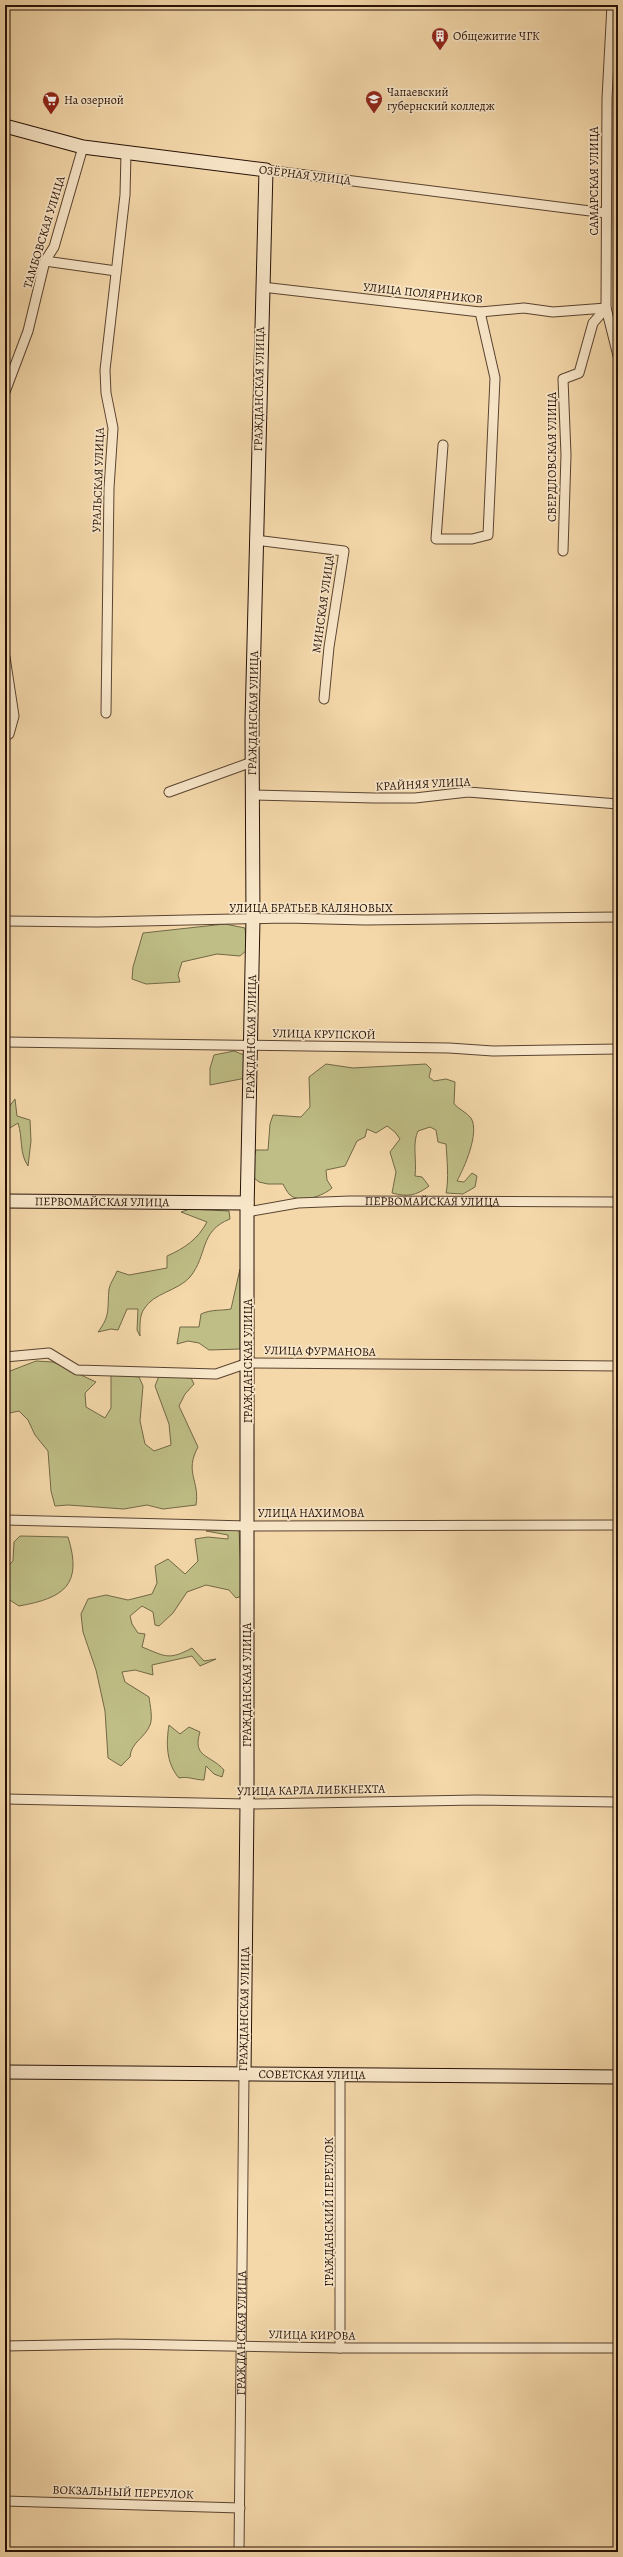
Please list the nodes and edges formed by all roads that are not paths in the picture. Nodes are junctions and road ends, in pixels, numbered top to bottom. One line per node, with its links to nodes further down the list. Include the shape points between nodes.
1 (612, 5): 6 (street, САМАРСКАЯ УЛИЦА, via 607,98)
2 (5, 126): 3 (street, ОЗЁРНАЯ УЛИЦА)
3 (83, 147): 4 (street, ОЗЁРНАЯ УЛИЦА); 7 (street, ТАМБОВСКАЯ УЛИЦА, via 54,247)
4 (126, 153): 5 (street, ОЗЁРНАЯ УЛИЦА); 8 (street, УРАЛЬСКАЯ УЛИЦА, via 125,195)
5 (266, 170): 6 (street, ОЗЁРНАЯ УЛИЦА); 9 (street, ГРАЖДАНСКАЯ УЛИЦА)
6 (606, 213): 10 (street, САМАРСКАЯ УЛИЦА)
7 (46, 261): 8 (street); 13 (street, ТАМБОВСКАЯ УЛИЦА, via 28,331)
8 (116, 271): 19 (street, УРАЛЬСКАЯ УЛИЦА, via 105,370 106,393 113,428 109,488)
9 (262, 287): 11 (street, УЛИЦА ПОЛЯРНИКОВ); 15 (street, ГРАЖДАНСКАЯ УЛИЦА)
10 (606, 308): 11 (street, УЛИЦА ПОЛЯРНИКОВ, via 553,312 524,308); 12 (street, САМАРСКАЯ УЛИЦА); 16 (street, СВЕРДЛОВСКАЯ УЛИЦА, via 593,323 579,373 563,379 566,455)
11 (480, 312): 14 (street, via 495,378 488,535 472,539 436,539)
12 (618, 356)
13 (5, 392)
14 (443, 445)
15 (255, 540): 18 (street, МИНСКАЯ УЛИЦА, via 344,551 329,647); 21 (street, ГРАЖДАНСКАЯ УЛИЦА)
16 (563, 551)
17 (5, 657): 20 (street, via 14,716 9,734)
18 (324, 699)
19 (106, 713)
20 (5, 736)
21 (252, 762): 22 (street); 23 (street, ГРАЖДАНСКАЯ УЛИЦА)
22 (169, 792)
23 (252, 795): 24 (street, КРАЙНЯЯ УЛИЦА, via 415,798 468,792); 26 (street, ГРАЖДАНСКАЯ УЛИЦА)
24 (618, 804)
25 (618, 917): 26 (street, УЛИЦА БРАТЬЕВ КАЛЯНОВЫХ)
26 (253, 919): 27 (street, УЛИЦА БРАТЬЕВ КАЛЯНОВЫХ); 29 (street, ГРАЖДАНСКАЯ УЛИЦА)
27 (5, 921)
28 (5, 1042): 29 (street, УЛИЦА КРУПСКОЙ)
29 (251, 1045): 30 (street, УЛИЦА КРУПСКОЙ, via 493,1051); 33 (street, ГРАЖДАНСКАЯ УЛИЦА)
30 (618, 1049)
31 (5, 1201): 33 (street, ПЕРВОМАЙСКАЯ УЛИЦА)
32 (618, 1202): 33 (street, ПЕРВОМАЙСКАЯ УЛИЦА, via 350,1201)
33 (247, 1208): 35 (street, ГРАЖДАНСКАЯ УЛИЦА)
34 (5, 1357): 35 (street, УЛИЦА ФУРМАНОВА, via 49,1353 77,1370 216,1374)
35 (248, 1362): 36 (street, УЛИЦА ФУРМАНОВА); 39 (street, ГРАЖДАНСКАЯ УЛИЦА)
36 (618, 1366)
37 (5, 1520): 39 (street, УЛИЦА НАХИМОВА)
38 (618, 1525): 39 (street, УЛИЦА НАХИМОВА)
39 (248, 1526): 42 (street, ГРАЖДАНСКАЯ УЛИЦА)
40 (5, 1799): 42 (street, УЛИЦА КАРЛА ЛИБКНЕХТА)
41 (618, 1802): 42 (street, УЛИЦА КАРЛА ЛИБКНЕХТА, via 477,1800)
42 (247, 1804): 44 (street, ГРАЖДАНСКАЯ УЛИЦА)
43 (5, 2072): 44 (street, СОВЕТСКАЯ УЛИЦА)
44 (244, 2074): 45 (street, СОВЕТСКАЯ УЛИЦА); 48 (street, ГРАЖДАНСКАЯ УЛИЦА)
45 (340, 2075): 46 (street, СОВЕТСКАЯ УЛИЦА); 49 (street, ГРАЖДАНСКИЙ ПЕРЕУЛОК)
46 (618, 2077)
47 (5, 2346): 48 (street, УЛИЦА КИРОВА)
48 (242, 2346): 49 (street, УЛИЦА КИРОВА); 52 (street, ГРАЖДАНСКАЯ УЛИЦА)
49 (340, 2348): 50 (street, УЛИЦА КИРОВА)
50 (618, 2348)
51 (5, 2501): 52 (street, ВОКЗАЛЬНЫЙ ПЕРЕУЛОК)
52 (240, 2508): 53 (street, ГРАЖДАНСКАЯ УЛИЦА)
53 (239, 2552)

